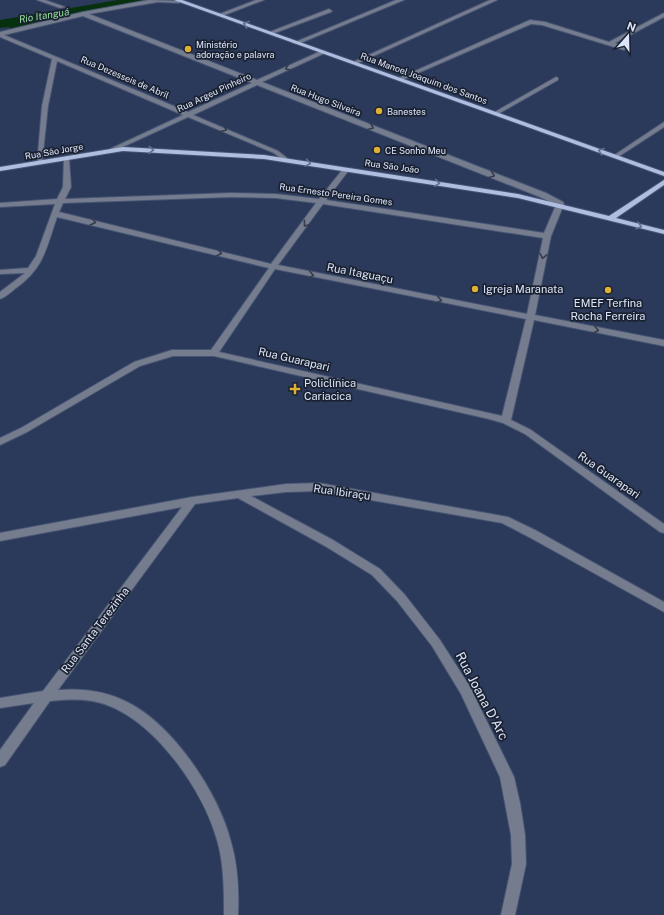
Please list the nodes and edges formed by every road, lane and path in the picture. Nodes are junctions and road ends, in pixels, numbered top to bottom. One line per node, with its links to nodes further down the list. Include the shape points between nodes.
1 (40, 0): 6 (street)
2 (178, 0): 8 (street, via 158,0); 9 (main road, Rua Manoel Joaquim dos Santos)
3 (261, 0): 9 (street)
4 (401, 0): 13 (street)
5 (494, 0): 18 (street)
6 (62, 7)
7 (329, 11): 11 (street)
8 (83, 14): 12 (street); 21 (street, Rua Hugo Silveira)
9 (220, 15): 11 (main road, Rua Manoel Joaquim dos Santos, one-way to 9)
10 (664, 15): 14 (street)
11 (270, 33): 13 (main road, Rua Manoel Joaquim dos Santos)
12 (0, 34): 17 (street, Rua Dezesseis de Abril)
13 (296, 42): 16 (main road, Rua Manoel Joaquim dos Santos)
14 (609, 44): 15 (street); 19 (street, via 543,23 530,22)
15 (624, 48)
16 (323, 52): 18 (main road, Rua Manoel Joaquim dos Santos); 21 (street, Rua Argeu Pinheiro, one-way to 21)
17 (55, 58): 23 (street, Rua Dezesseis de Abril); 29 (street, via 45,106)
18 (354, 63): 19 (main road, Rua Manoel Joaquim dos Santos)
19 (400, 79): 22 (main road, Rua Manoel Joaquim dos Santos)
20 (556, 79): 22 (street)
21 (257, 82): 23 (street, Rua Argeu Pinheiro); 37 (street, Rua Hugo Silveira, one-way to 37, via 543,195 558,202)
22 (496, 113): 26 (main road, Rua Manoel Joaquim dos Santos, one-way to 22)
23 (188, 114): 25 (street, Rua Argeu Pinheiro); 28 (street, Rua Dezesseis de Abril, one-way to 28, via 276,152)
24 (664, 124): 26 (street)
25 (112, 150): 27 (main road, Rua São Jorge); 28 (main road, Rua São João, one-way to 28, via 139,149)
26 (616, 156): 32 (main road, Rua Manoel Joaquim dos Santos)
27 (66, 158): 29 (main road, Rua São Jorge); 34 (street, via 67,187)
28 (285, 160): 31 (main road, Rua São João, one-way to 31)
29 (39, 163): 30 (main road, Rua São Jorge)
30 (0, 169)
31 (345, 170): 35 (street); 37 (main road, Rua São João, one-way to 37, via 478,190)
32 (664, 174)
33 (664, 182): 39 (main road)
34 (60, 201): 35 (street, Rua Ernesto Pereira Gomes, via 231,196 276,196); 36 (street, Rua Ernesto Pereira Gomes); 38 (street)
35 (323, 201): 41 (street, Rua Ernesto Pereira Gomes); 42 (street, one-way to 42)
36 (0, 205)
37 (560, 206): 39 (main road, Rua São João); 41 (street)
38 (55, 214): 42 (street, Rua Itaguaçu, one-way to 42, via 97,222); 43 (street, via 40,256)
39 (611, 218): 40 (main road, Rua São João, one-way to 40)
40 (664, 232)
41 (547, 236): 46 (street, one-way to 46)
42 (273, 267): 46 (street, Rua Itaguaçu, one-way to 46); 48 (street)
43 (32, 270): 44 (street); 45 (street)
44 (0, 272)
45 (0, 296)
46 (530, 318): 47 (street, Rua Itaguaçu, one-way to 47); 49 (street)
47 (664, 342)
48 (214, 353): 49 (street, Rua Guarapari); 50 (street, Rua Guarapari, via 172,353 137,364)
49 (506, 421): 53 (street, Rua Guarapari, via 528,432)
50 (0, 442)
51 (238, 494): 52 (street, Rua Ibiraçu); 55 (street, Rua Ibiraçu, via 319,487 504,520); 60 (street, Rua Joana D'Arc, via 329,543 376,572 401,598 436,643 466,691 507,777 514,803 519,864)
52 (192, 501): 54 (street, Rua Ibiraçu); 56 (street, Rua Santa Terezinha)
53 (664, 528)
54 (0, 536)
55 (664, 607)
56 (46, 696): 57 (street); 58 (street, Rua Santa Terezinha); 59 (street, via 78,695 103,698 135,713 171,747 189,770 221,830 228,862)
57 (0, 703)
58 (0, 761)
59 (231, 915)
60 (508, 915)

